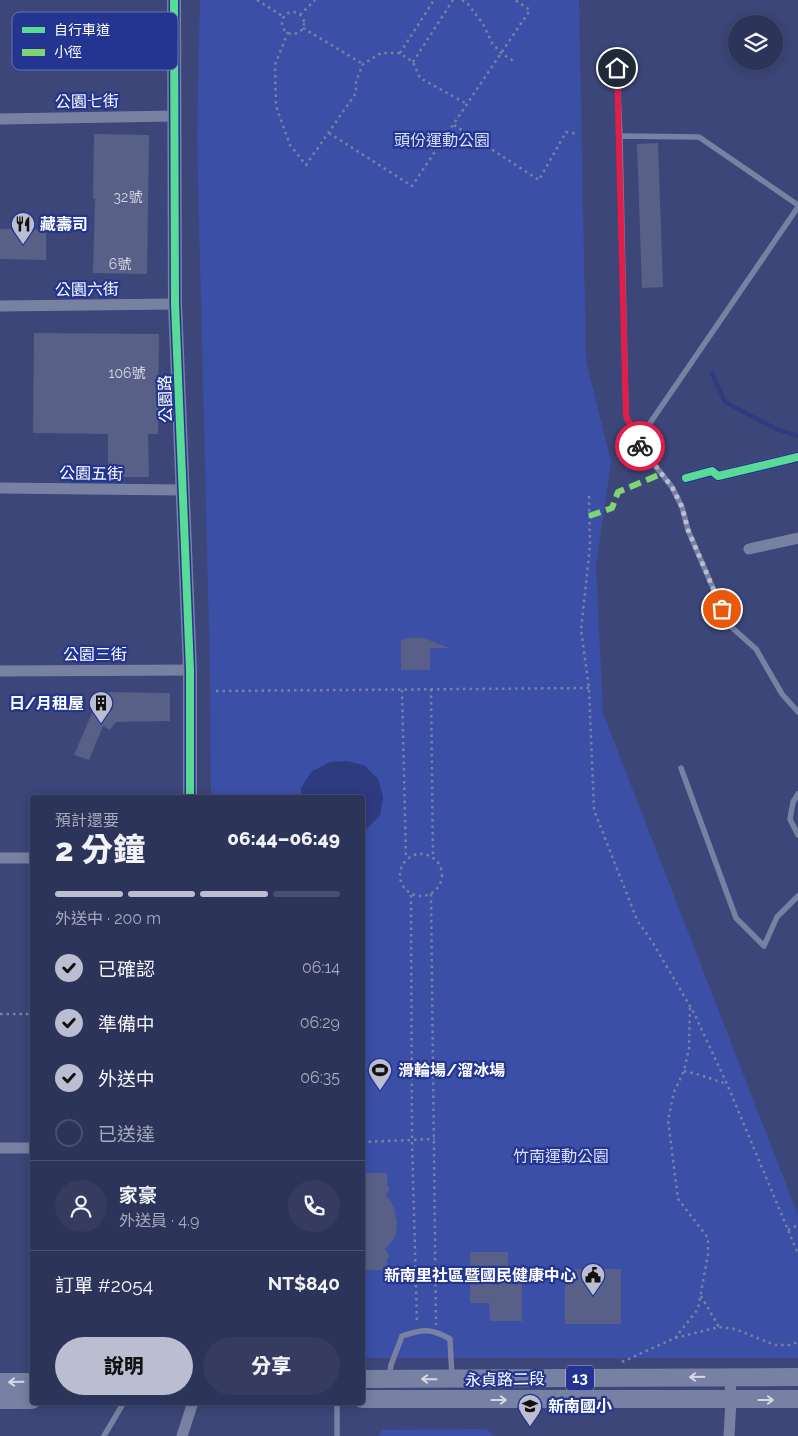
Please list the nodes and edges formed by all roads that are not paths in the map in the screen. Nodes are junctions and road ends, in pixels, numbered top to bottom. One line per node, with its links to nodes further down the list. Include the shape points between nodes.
1 (616, 51): 5 (lane)
2 (174, 70): 3 (street, 公園路)
3 (174, 116): 4 (street, 公園七街); 7 (street, 公園路)
4 (0, 119)
5 (620, 136): 6 (lane, via 699,137); 9 (lane, via 626,416 633,430)
6 (798, 206): 9 (lane)
7 (175, 304): 8 (street, 公園六街); 13 (street, 公園路)
8 (0, 306)
9 (644, 435): 18 (lane, via 639,445 672,487 682,507 688,530 729,625 756,649 782,694)
10 (798, 458): 11 (street, via 718,476 712,471)
11 (686, 478)
12 (0, 488): 13 (street, 公園五街)
13 (182, 490): 16 (street, 公園路)
14 (798, 538): 15 (street)
15 (749, 549)
16 (190, 670): 17 (street, 公園三街); 21 (street, 公園路)
17 (0, 671)
18 (798, 712)
19 (681, 768): 25 (lane, via 736,918 764,946 777,917)
20 (798, 794): 22 (lane, via 790,819)
21 (190, 795)
22 (798, 834)
23 (0, 858): 24 (street)
24 (30, 858)
25 (798, 896)
26 (0, 1148): 27 (street)
27 (30, 1148)
28 (730, 1377): 29 (main road, 永貞路二段 / 13); 32 (main road, 永貞路二段 / 13, one-way to 32); 39 (street)
29 (798, 1377)
30 (365, 1379): 31 (main road, 永貞路二段 / 13)
31 (389, 1379): 32 (main road, 永貞路二段 / 13, one-way to 31); 32 (lane, via 402,1336 417,1331 436,1331 450,1339)
32 (452, 1380)
33 (0, 1382): 34 (main road, one-way to 33)
34 (30, 1382)
35 (798, 1399): 39 (main road, 永貞路二段 / 13, one-way to 35)
36 (0, 1400): 37 (main road)
37 (30, 1400)
38 (365, 1400): 39 (main road, 永貞路二段 / 13, one-way to 39)
39 (731, 1400): 46 (street)
40 (122, 1405): 43 (lane)
41 (192, 1405): 44 (street)
42 (337, 1405): 45 (lane)
43 (104, 1436)
44 (182, 1436)
45 (337, 1436)
46 (729, 1436)

